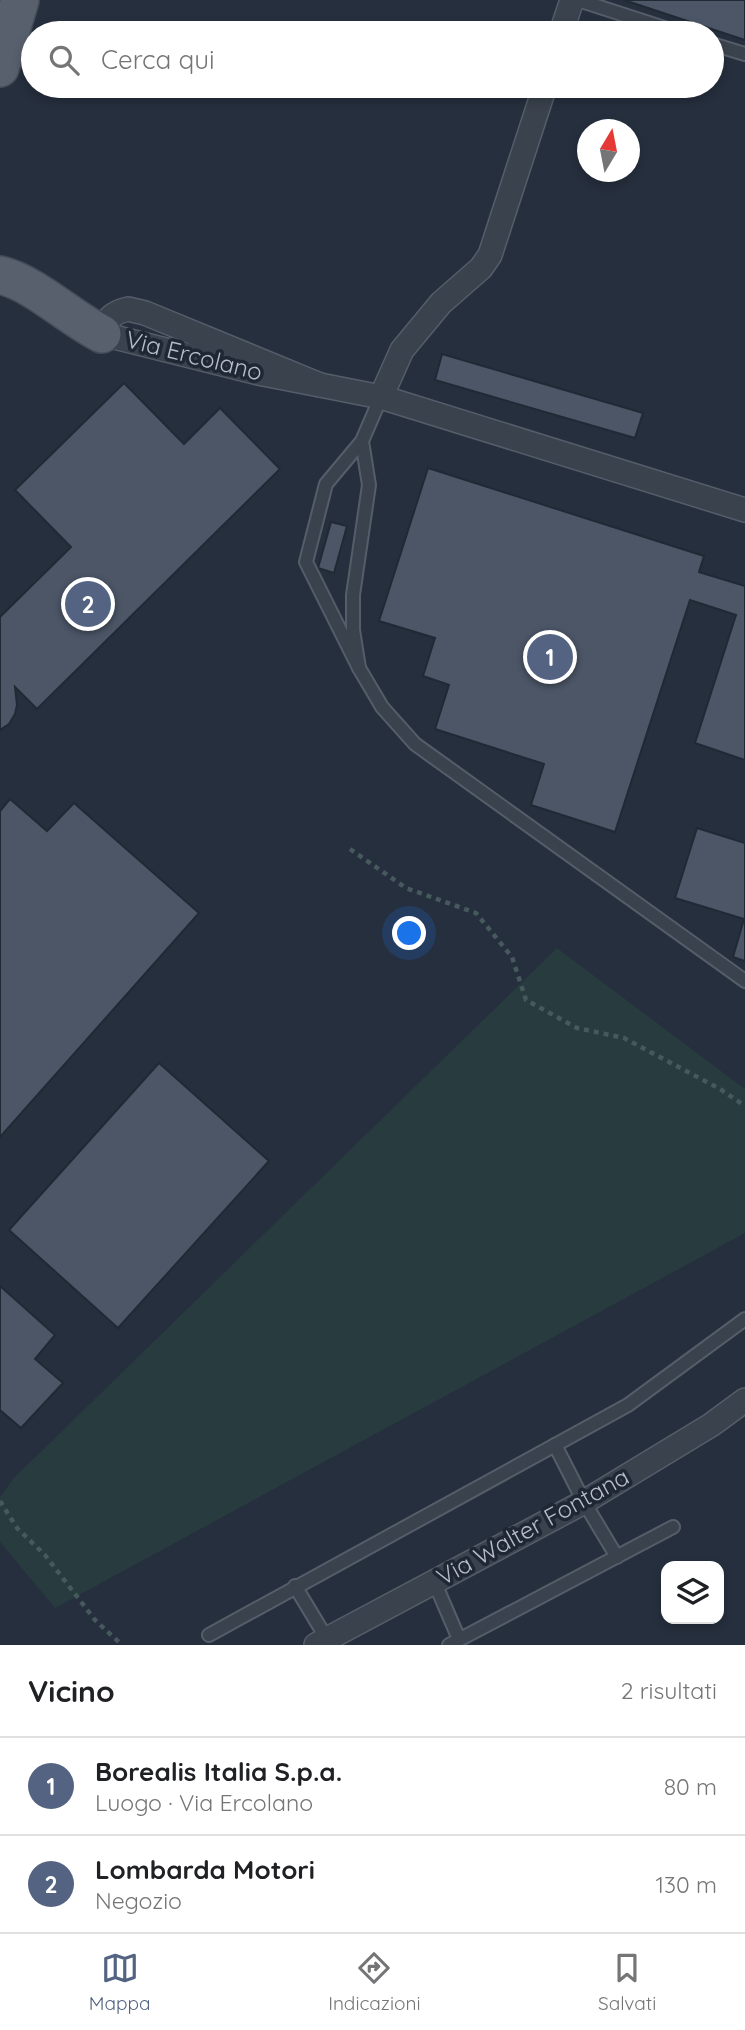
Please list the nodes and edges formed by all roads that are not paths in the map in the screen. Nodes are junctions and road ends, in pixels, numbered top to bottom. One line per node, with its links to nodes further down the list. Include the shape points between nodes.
1 (20, 0): 8 (main road)
2 (572, 0): 4 (street)
3 (578, 0): 5 (lane)
4 (565, 21)
5 (643, 21)
6 (724, 48): 7 (lane)
7 (745, 54)
8 (0, 68)
9 (541, 98): 13 (street, via 490,255 402,350)
10 (0, 275): 11 (main road, via 15,279)
11 (102, 334): 12 (street, Via Ercolano); 12 (street, Via Ercolano, via 106,320 128,309)
12 (320, 384): 13 (street, Via Ercolano)
13 (381, 397): 14 (lane); 15 (street, Via Ercolano)
14 (362, 442): 16 (lane, via 369,485 354,595); 16 (lane, via 326,484 306,562)
15 (745, 510)
16 (359, 668): 17 (lane, via 382,707 415,744)
17 (745, 981)
18 (745, 1319): 20 (lane, via 628,1405)
19 (745, 1400): 21 (street, Via Walter Fontana)
20 (555, 1445): 21 (lane); 25 (lane)
21 (584, 1502): 23 (lane); 24 (street, Via Walter Fontana)
22 (673, 1527): 23 (lane)
23 (617, 1558): 28 (lane)
24 (434, 1580): 27 (street, Via Walter Fontana); 28 (lane)
25 (295, 1586): 26 (lane); 27 (lane)
26 (209, 1635)
27 (322, 1642)
28 (454, 1642)

